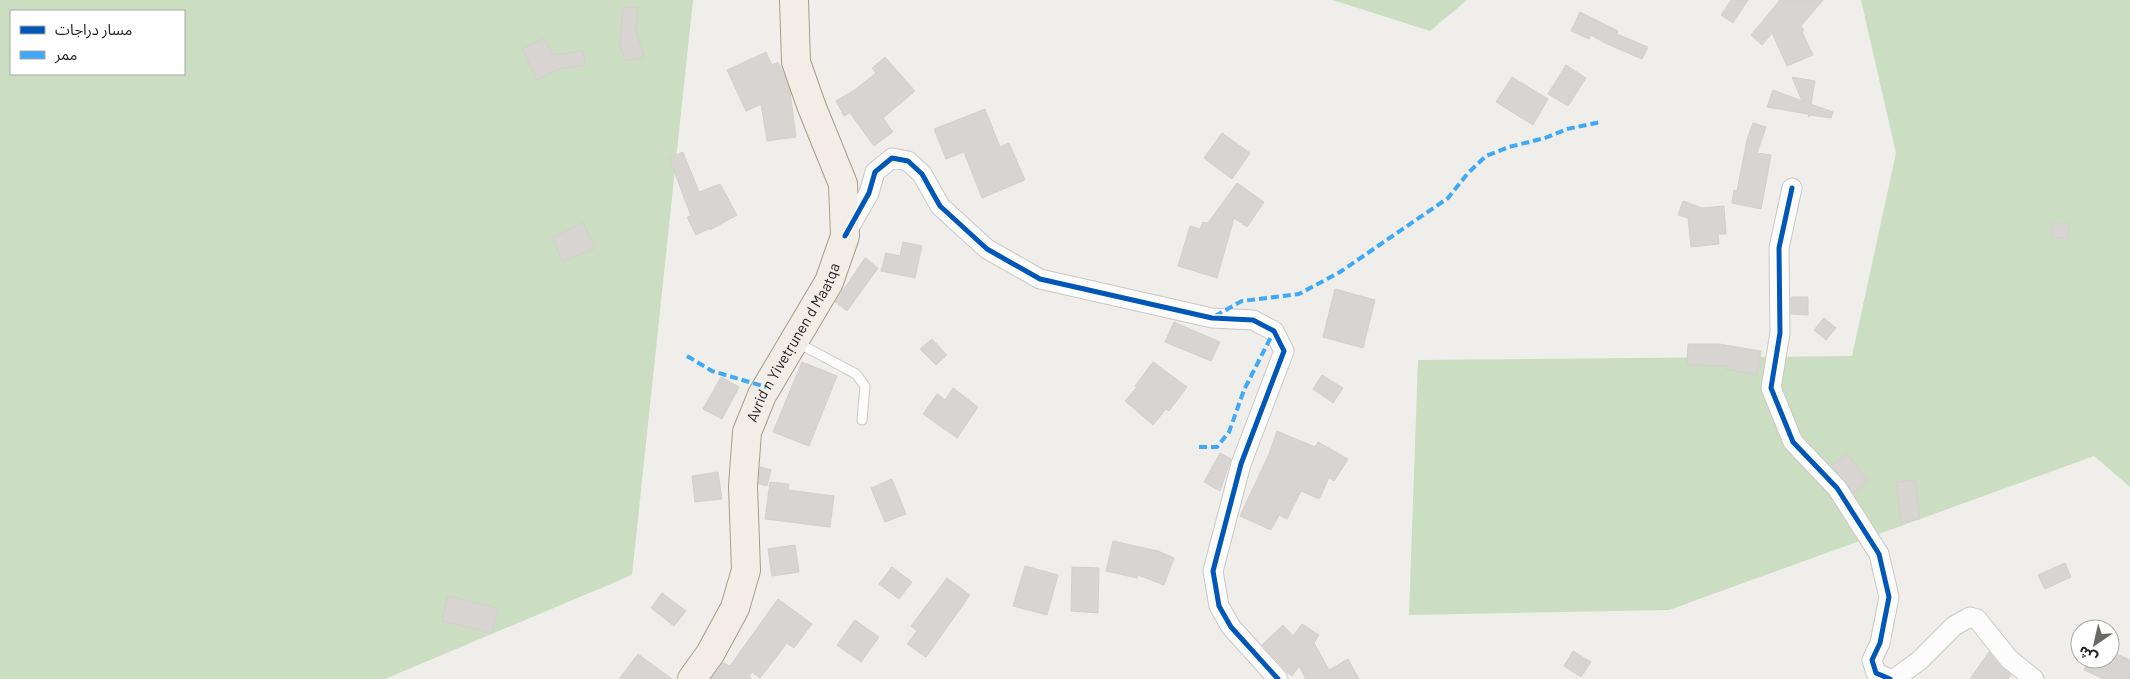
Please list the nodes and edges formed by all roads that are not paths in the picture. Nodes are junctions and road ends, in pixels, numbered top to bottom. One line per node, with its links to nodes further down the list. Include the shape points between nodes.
1 (794, 0): 3 (main road, Avrid n Yivetṛunen d Maatqa, via 796,62 843,184)
2 (1792, 188): 8 (street, via 1779,248 1780,332 1771,388 1793,442 1837,488 1879,554 1889,597 1880,643 1872,660 1876,673)
3 (845, 236): 4 (main road, Avrid n Yivetṛunen d Maatqa, via 829,282); 7 (street, via 868,193 875,172 892,158 908,161 922,174 940,206 987,249 1040,279 1212,318 1253,320 1274,331 1284,351 1241,464 1213,571 1219,606 1231,627)
4 (794, 340): 5 (lane, via 856,374 865,386); 6 (main road, Avrid n Yivetṛunen d Maatqa, via 762,395 747,432 743,486 746,570 736,608)
5 (862, 420)
6 (692, 679)
7 (1278, 679)
8 (1892, 679): 9 (street, via 1919,661 1954,626 1970,617 1977,619 2009,659)
9 (2034, 679)

